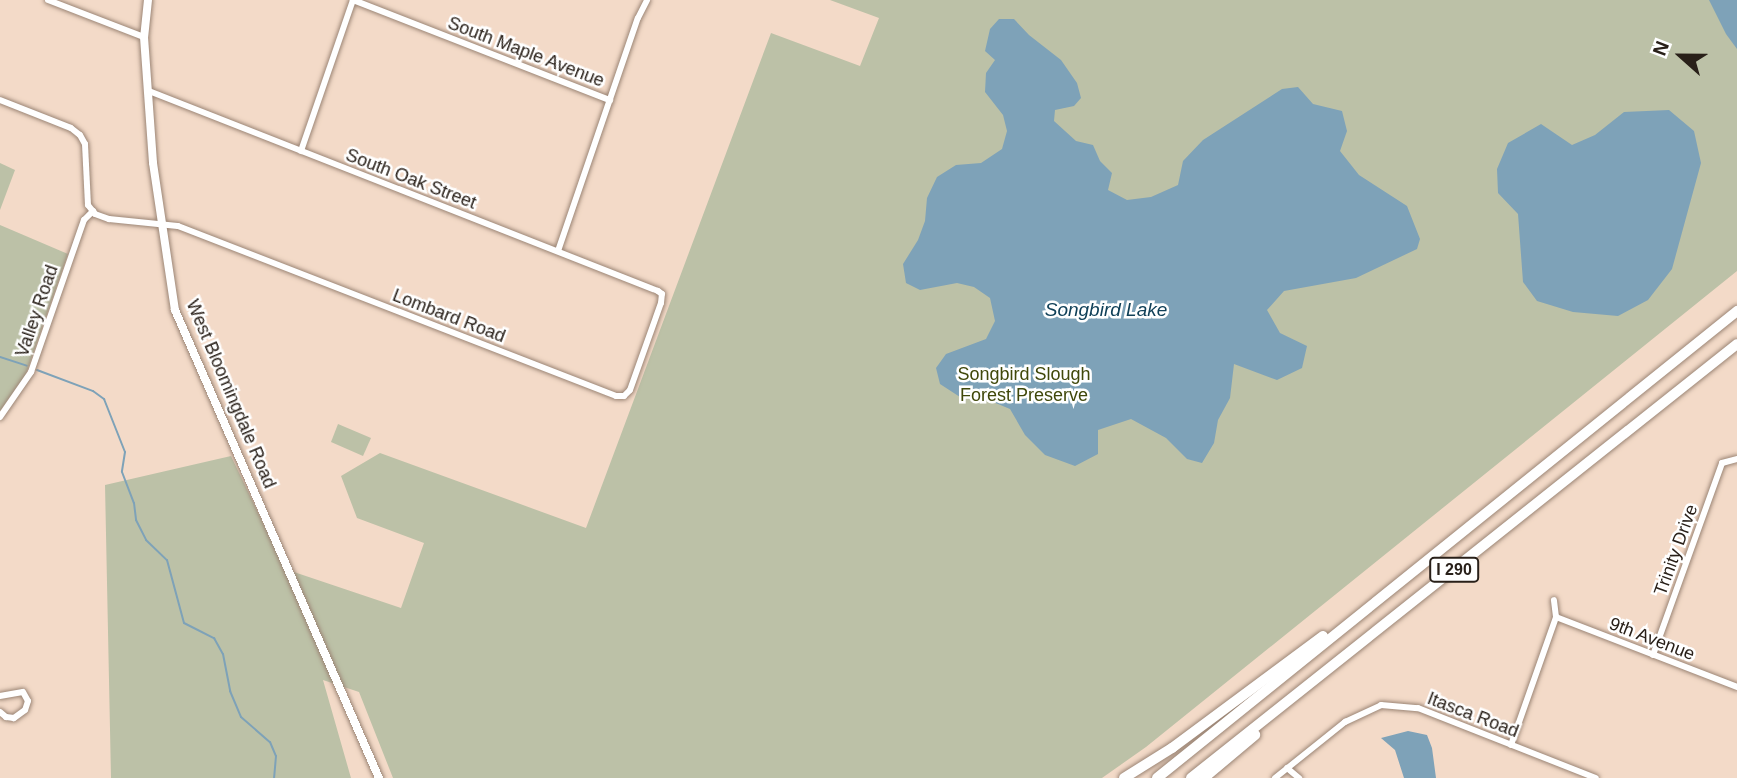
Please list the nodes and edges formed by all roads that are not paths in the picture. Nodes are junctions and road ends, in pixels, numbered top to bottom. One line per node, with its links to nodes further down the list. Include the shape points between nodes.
1 (48, 0): 5 (street)
2 (148, 0): 5 (street, West Bloomingdale Road)
3 (353, 0): 8 (street, South Maple Avenue); 9 (street)
4 (648, 0): 8 (street)
5 (144, 37): 6 (street, West Bloomingdale Road)
6 (149, 91): 9 (street, South Oak Street); 11 (street, West Bloomingdale Road)
7 (0, 100): 10 (street, via 80,135 85,144 88,205)
8 (611, 100): 12 (street)
9 (301, 151): 12 (street, South Oak Street)
10 (93, 211): 11 (street, via 109,219); 16 (street, Valley Road, via 85,220 31,372)
11 (161, 224): 13 (street, Lombard Road, via 178,226 620,397 630,390); 28 (street, West Bloomingdale Road, via 181,324)
12 (558, 251): 13 (street, South Oak Street)
13 (662, 294)
14 (1737, 311): 19 (highway, I 290)
15 (1737, 344): 24 (highway, I 290)
16 (0, 417)
17 (1734, 460): 21 (street, Trinity Drive, via 1722,463)
18 (1554, 600): 20 (street)
19 (1372, 602): 29 (highway); 30 (highway, I 290)
20 (1556, 617): 21 (street, 9th Avenue); 26 (street)
21 (1653, 655): 22 (street, 9th Avenue)
22 (1737, 687)
23 (0, 696): 25 (street, via 23,692 28,701 14,718)
24 (1290, 702): 31 (highway, I 290); 32 (highway)
25 (0, 712)
26 (1511, 745): 27 (street, Itasca Road, via 1418,708 1381,705 1345,722); 35 (street, Itasca Road)
27 (1287, 768): 33 (street, Itasca Road); 34 (street)
28 (379, 778)
29 (1124, 778)
30 (1157, 778)
31 (1191, 778)
32 (1204, 778)
33 (1275, 778)
34 (1300, 778)
35 (1596, 778)

